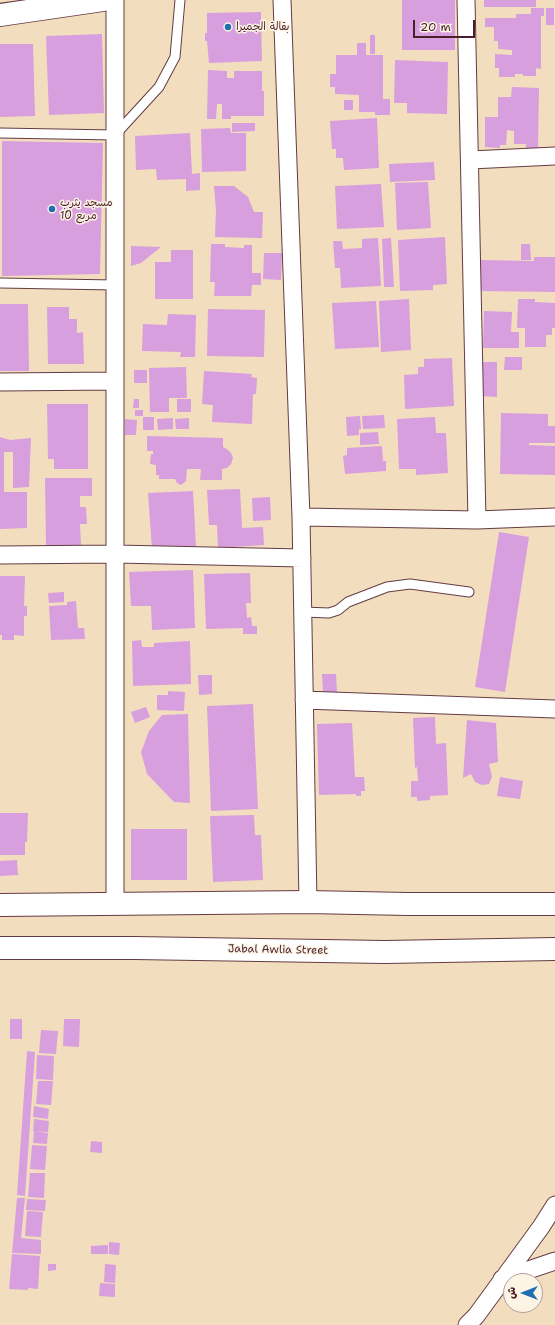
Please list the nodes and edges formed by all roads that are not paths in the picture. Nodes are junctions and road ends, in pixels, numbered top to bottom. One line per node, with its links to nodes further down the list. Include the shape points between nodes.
1 (103, 0): 6 (main road)
2 (115, 0): 8 (street)
3 (180, 0): 8 (lane, via 175,57 159,87)
4 (282, 0): 15 (street)
5 (466, 0): 10 (street)
6 (0, 15)
7 (0, 133): 8 (lane)
8 (115, 135): 12 (street)
9 (555, 156): 10 (street)
10 (470, 160): 17 (street)
11 (0, 283): 12 (lane)
12 (115, 285): 13 (street)
13 (115, 381): 14 (street); 18 (street)
14 (0, 382)
15 (301, 517): 17 (street); 20 (street)
16 (555, 517): 17 (street)
17 (477, 520)
18 (116, 554): 19 (street); 20 (street); 27 (street)
19 (0, 555)
20 (302, 558): 22 (street)
21 (469, 592): 22 (lane, via 410,584 387,587 348,602 329,613)
22 (303, 612): 23 (street)
23 (304, 700): 24 (street); 25 (street)
24 (555, 709)
25 (308, 902): 27 (main road); 28 (main road)
26 (0, 904): 27 (main road)
27 (115, 904)
28 (555, 904)
29 (0, 948): 30 (main road, Jabal Awlia Street, via 385,952)
30 (555, 949)
31 (555, 1205): 33 (street)
32 (555, 1261): 33 (street)
33 (502, 1280): 34 (street)
34 (476, 1322)

